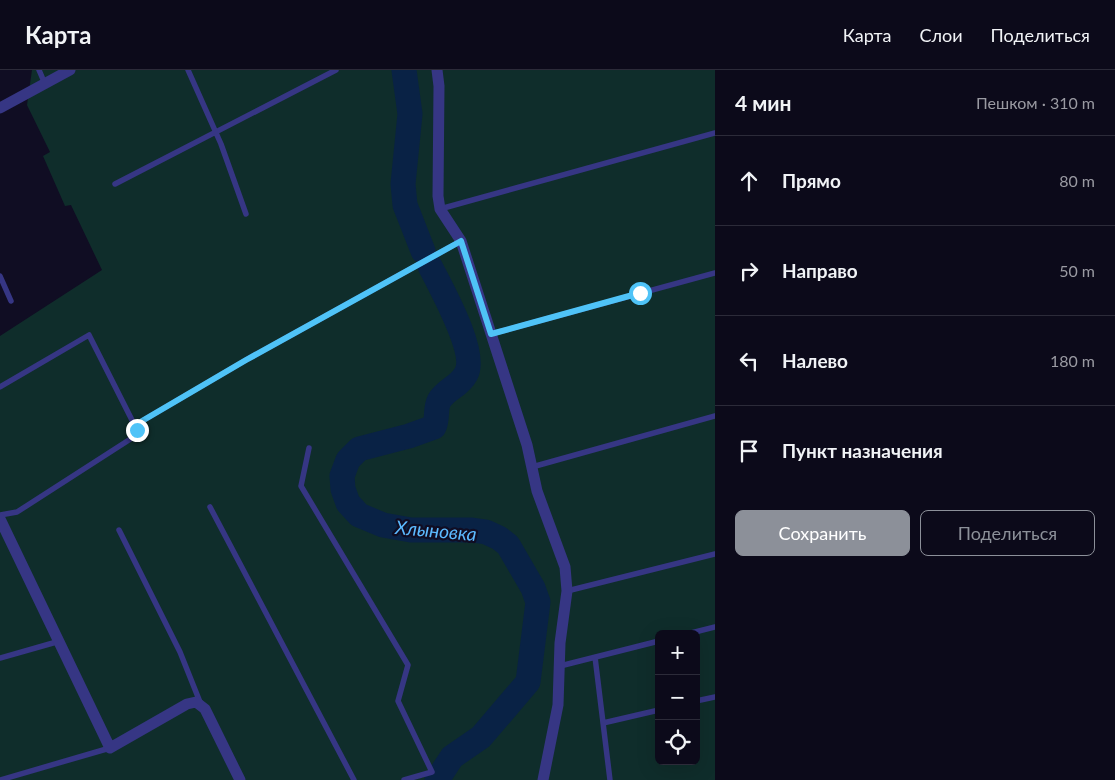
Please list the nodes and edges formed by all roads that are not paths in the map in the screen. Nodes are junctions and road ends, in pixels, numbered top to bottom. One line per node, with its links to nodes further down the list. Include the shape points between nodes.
1 (39, 70): 6 (lane)
2 (70, 70): 6 (street)
3 (188, 70): 8 (lane)
4 (336, 70): 8 (lane)
5 (437, 70): 11 (street)
6 (45, 84): 7 (street)
7 (0, 108)
8 (214, 131): 10 (lane); 12 (lane)
9 (715, 133): 11 (lane)
10 (115, 184)
11 (440, 209): 13 (street)
12 (246, 214)
13 (461, 241): 17 (street); 20 (lane, via 246,360 142,421)
14 (715, 273): 17 (lane)
15 (0, 276): 16 (lane)
16 (11, 301)
17 (491, 334): 22 (street)
18 (0, 387): 20 (lane, via 89,335)
19 (715, 416): 22 (lane)
20 (137, 430): 24 (lane, via 132,438 17,512)
21 (309, 448): 44 (lane, via 301,486 408,665 398,701 432,772)
22 (532, 467): 27 (street, via 537,492 565,567)
23 (210, 507): 43 (lane)
24 (0, 517): 30 (street)
25 (119, 530): 37 (lane, via 180,652)
26 (715, 554): 27 (lane)
27 (568, 591): 34 (street)
28 (715, 627): 29 (lane)
29 (700, 631)
30 (60, 641): 33 (lane); 40 (street)
31 (655, 642): 32 (lane)
32 (595, 657): 34 (lane); 39 (lane)
33 (0, 658)
34 (560, 666): 45 (street, via 558,705)
35 (715, 697): 36 (lane)
36 (700, 701)
37 (201, 704): 40 (street, via 187,704); 42 (street)
38 (655, 711): 39 (lane)
39 (603, 723): 46 (lane)
40 (110, 748): 41 (lane)
41 (0, 780)
42 (240, 780)
43 (354, 780)
44 (404, 780)
45 (543, 780)
46 (610, 780)

